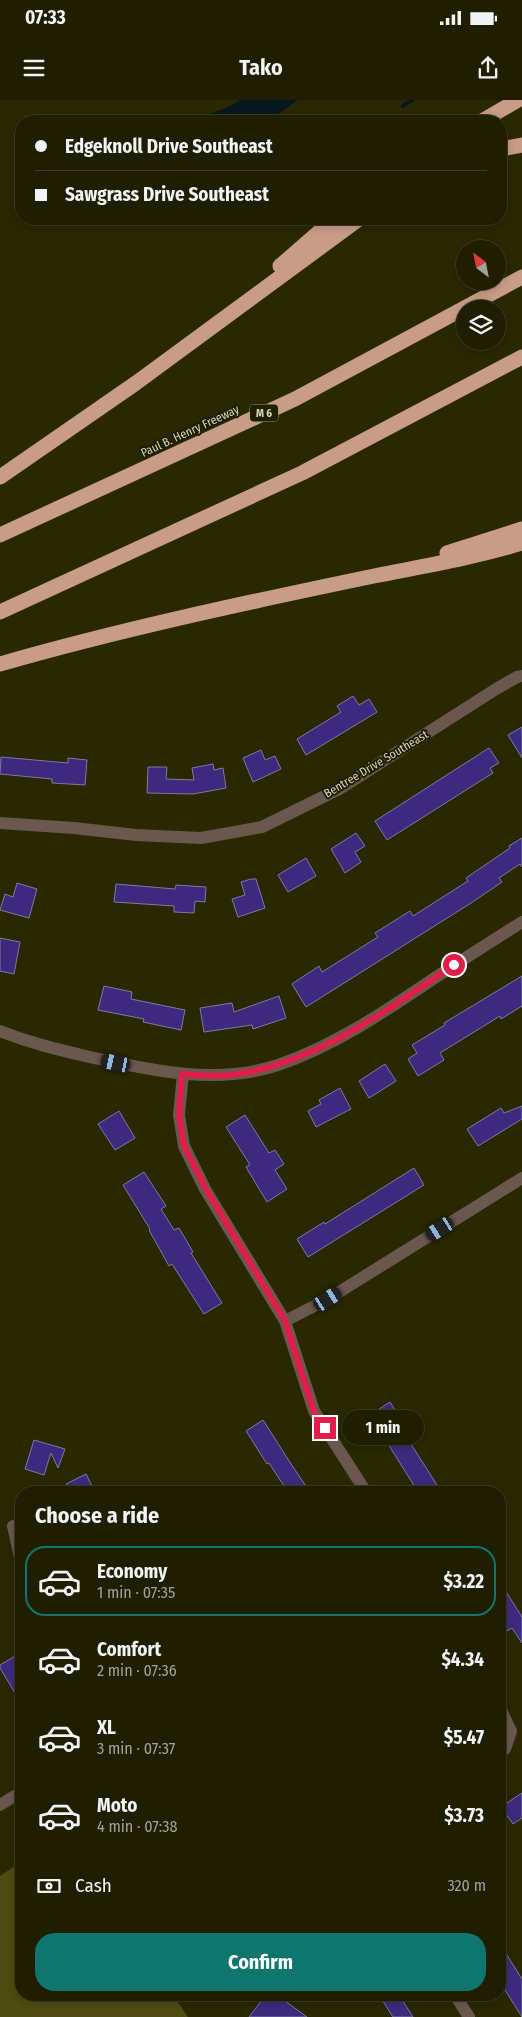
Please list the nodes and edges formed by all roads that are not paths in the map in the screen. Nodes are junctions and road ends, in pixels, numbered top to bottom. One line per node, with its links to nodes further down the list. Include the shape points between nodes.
1 (518, 100): 2 (highway)
2 (492, 115)
3 (522, 146): 4 (highway)
4 (507, 148)
5 (327, 225): 8 (highway)
6 (351, 225): 8 (highway)
7 (522, 277): 12 (highway, Paul B. Henry Freeway / M 6, via 295,398)
8 (215, 323): 10 (highway, via 108,403)
9 (522, 357): 15 (highway, via 302,473)
10 (0, 477)
11 (522, 529): 14 (highway)
12 (0, 535)
13 (522, 543): 14 (highway, via 458,560)
14 (374, 576): 16 (highway)
15 (0, 612)
16 (0, 664)
17 (522, 676): 18 (street, Bentree Drive Southeast, via 496,689 341,788 262,827 201,838)
18 (0, 823)
19 (522, 922): 21 (street, via 321,1049 276,1066 231,1075)
20 (0, 1031): 21 (street, via 34,1044)
21 (182, 1074): 23 (street, via 179,1115 184,1146)
22 (522, 1178): 23 (street, via 328,1299)
23 (285, 1321): 24 (street, via 314,1412)
24 (362, 1486)
25 (13, 1526): 26 (street)
26 (15, 1535)
27 (506, 1721): 28 (street, via 511,1731)
28 (506, 1746)
29 (15, 1796): 30 (street)
30 (0, 1805)
31 (458, 2001): 32 (street)
32 (469, 2017)

